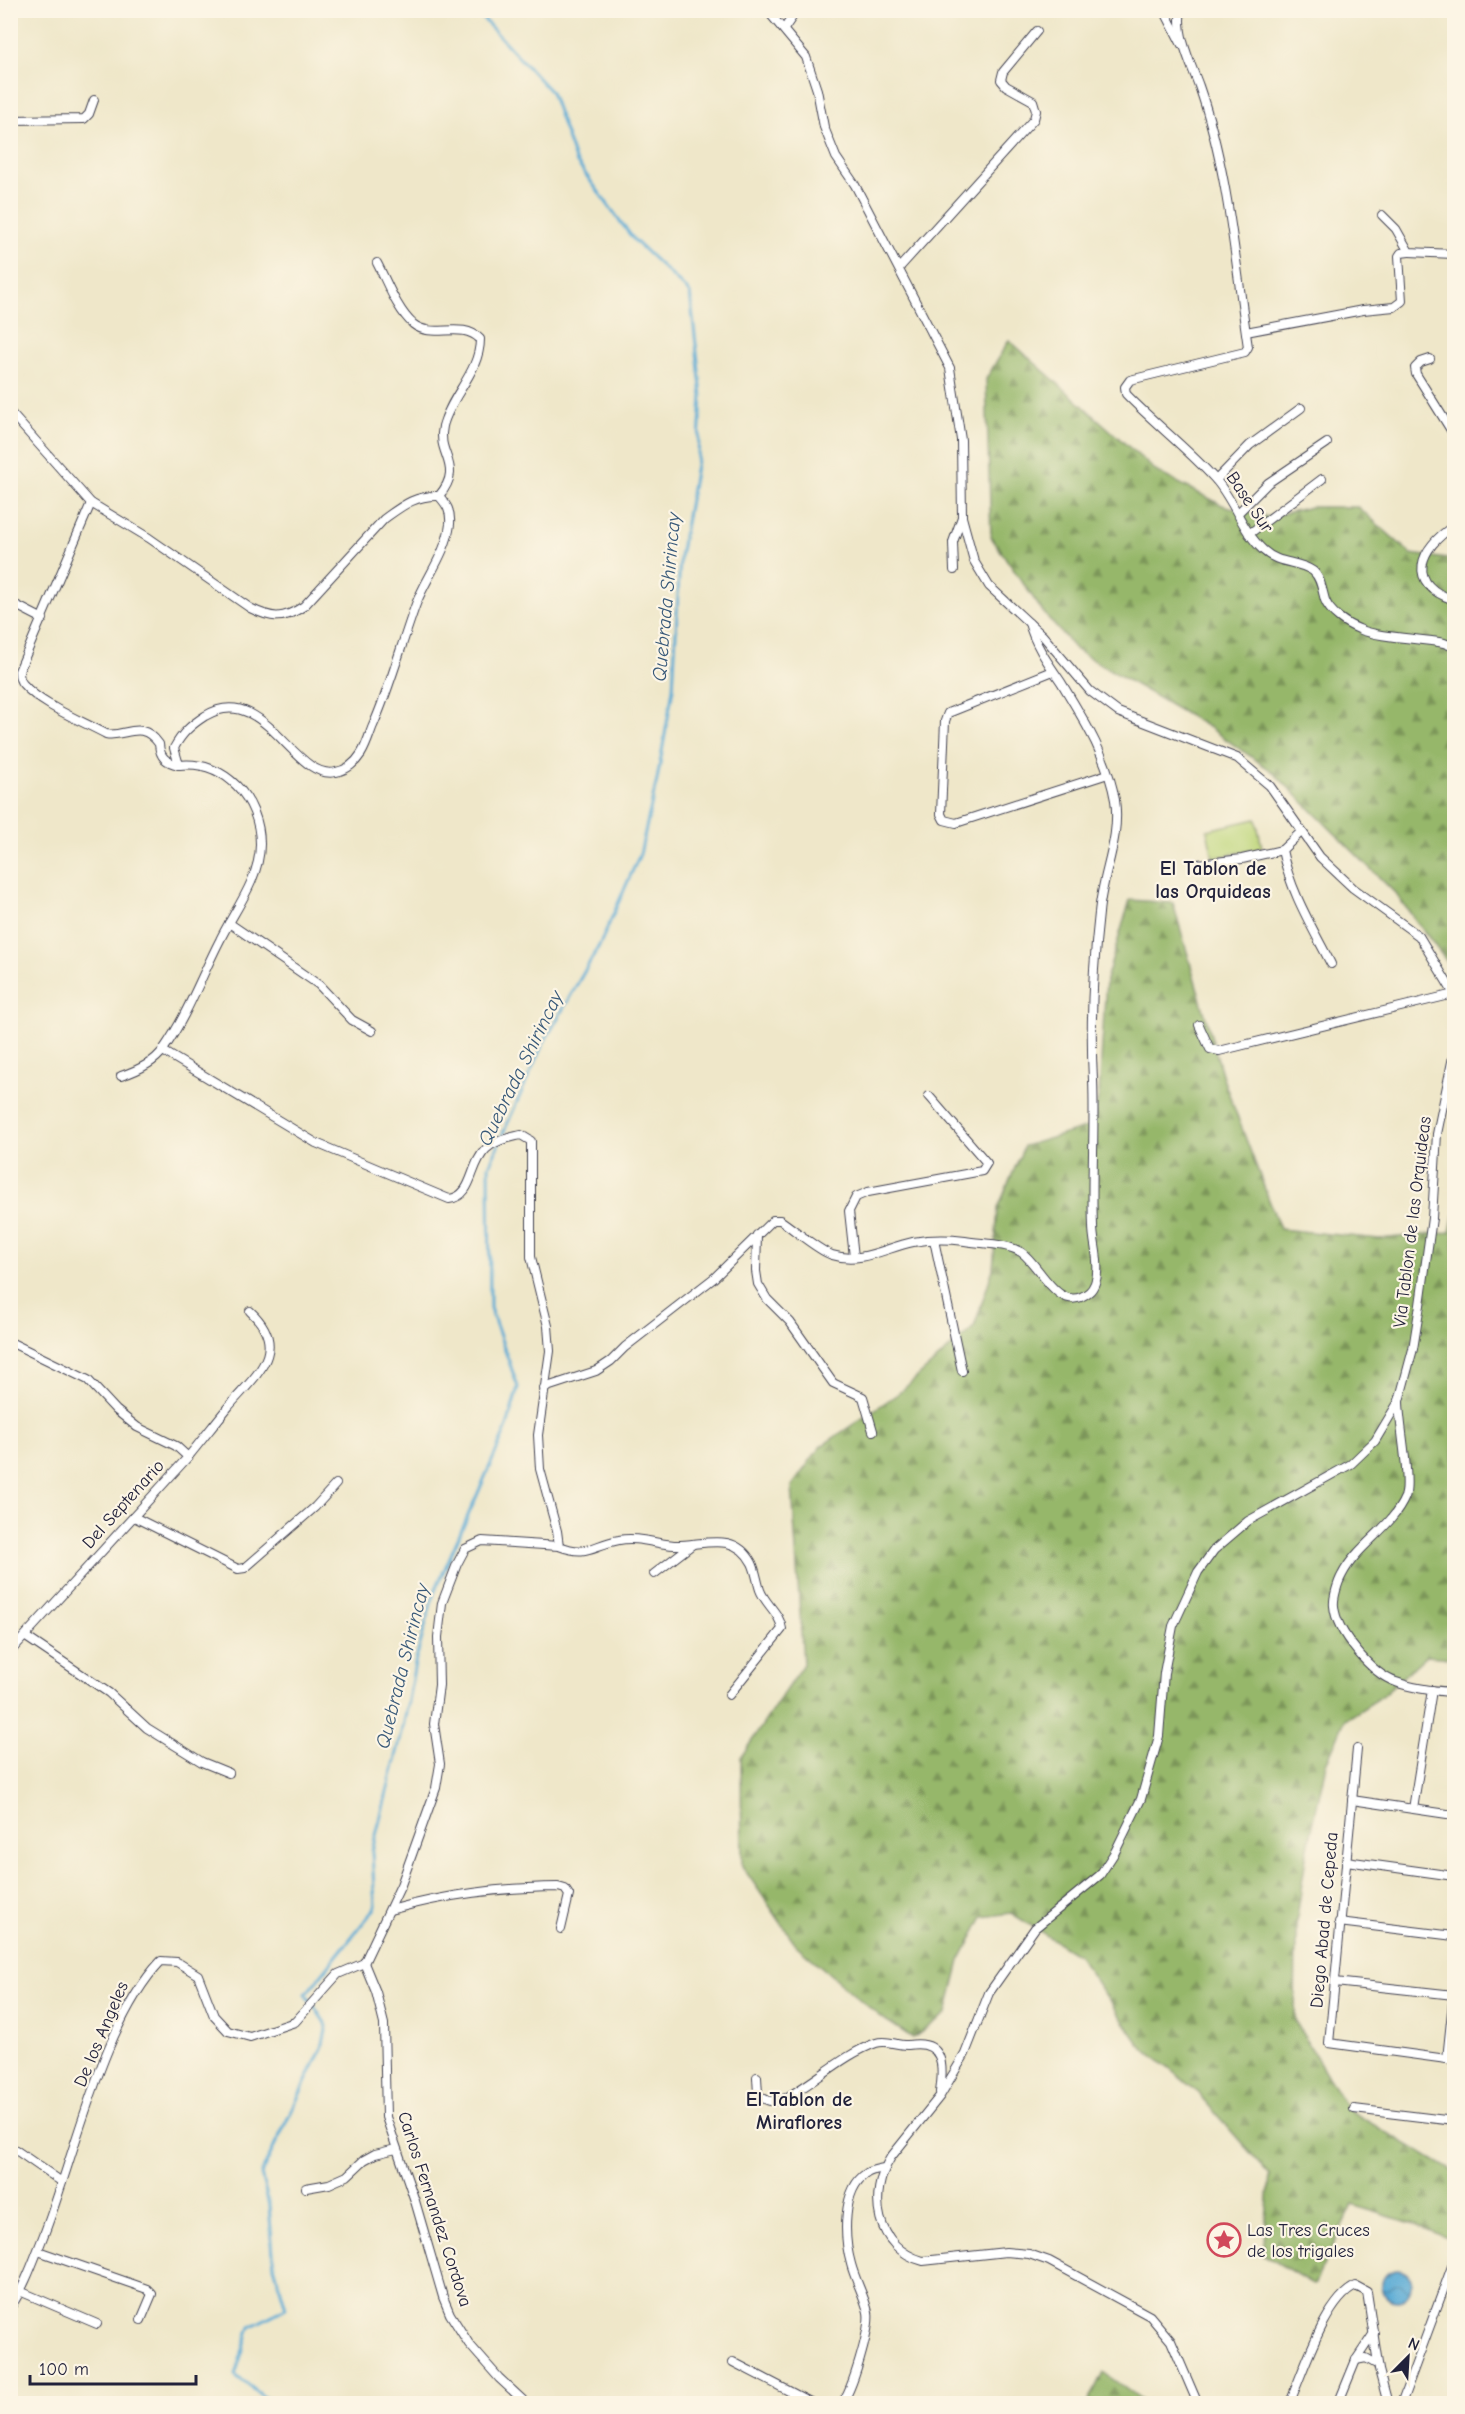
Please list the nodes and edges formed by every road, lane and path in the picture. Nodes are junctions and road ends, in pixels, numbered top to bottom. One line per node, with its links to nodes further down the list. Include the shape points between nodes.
1 (767, 10): 5 (street)
2 (797, 10): 5 (street)
3 (1164, 10): 7 (street)
4 (1181, 10): 7 (street)
5 (784, 29): 14 (street, via 806,57 836,157)
6 (1037, 31): 14 (street, via 1003,72 1001,80 1006,87 1033,101 1034,119)
7 (1187, 53): 15 (street, via 1215,136)
8 (94, 100): 9 (street, via 84,119)
9 (10, 120)
10 (1382, 215): 11 (street, via 1396,229)
11 (1409, 252): 12 (street); 15 (street, via 1398,256 1402,301 1394,307)
12 (1455, 254)
13 (377, 263): 23 (street, via 413,324 431,330 464,330 480,339 480,353 444,423 443,446 452,470)
14 (899, 268): 26 (street, via 951,368 961,440)
15 (1246, 332): 22 (street, Base Sur, via 1245,352 1130,380 1125,387 1125,394)
16 (1430, 359): 19 (street, via 1420,362 1416,374)
17 (1301, 408): 22 (street, via 1250,446)
18 (10, 412): 24 (street)
19 (1455, 435)
20 (1327, 443): 25 (street, via 1268,483)
21 (1322, 479): 28 (street)
22 (1216, 480): 25 (street, Base Sur)
23 (439, 496): 24 (street, via 423,495 384,519 304,606 288,616 266,616 250,608 158,543); 36 (street, via 449,508 450,524 444,546 415,606 382,706 362,753 350,767 335,773 318,770 278,733 231,707 219,708 183,732 174,748)
24 (91, 502): 32 (street)
25 (1239, 512): 28 (street, Base Sur)
26 (962, 517): 29 (street, via 953,542); 33 (street, via 974,561 989,585)
27 (1455, 526): 30 (street, via 1424,554 1422,567 1423,576 1434,588)
28 (1249, 534): 34 (street, Base Sur, via 1279,562 1314,572 1326,602 1348,624 1360,630)
29 (954, 570)
30 (1455, 600)
31 (10, 602): 32 (street)
32 (43, 619): 36 (street, via 19,670 22,684 106,734 114,736 135,730 155,738 164,760)
33 (1029, 623): 35 (street); 38 (street, via 1090,691 1118,712 1237,758 1270,786)
34 (1455, 647)
35 (1053, 671): 37 (street, via 1098,745); 37 (street, via 948,712 941,814 944,820 956,823)
36 (179, 765): 41 (street, via 215,771 238,785 255,814 260,845 250,885)
37 (1108, 774): 51 (street, via 1117,820 1099,912 1092,1059 1097,1272 1094,1284 1089,1292 1065,1297 1020,1251)
38 (1301, 832): 39 (street); 43 (street, via 1320,857 1353,888 1419,936)
39 (1282, 850): 40 (street); 42 (street, via 1301,908)
40 (1198, 864)
41 (229, 923): 45 (street, via 319,985 352,1020); 46 (street, via 196,994)
42 (1331, 964)
43 (1455, 994): 44 (street, via 1219,1051 1210,1049)
44 (1199, 1025)
45 (372, 1031)
46 (162, 1051): 48 (street, via 151,1062); 56 (street, via 316,1143 448,1199 459,1198 467,1189 478,1159 499,1140 521,1135 531,1141 531,1257 550,1351)
47 (1455, 1052): 57 (street, Via Tablon de las Orquideas, via 1437,1134 1432,1218 1413,1349)
48 (121, 1076)
49 (929, 1096): 52 (street, via 987,1163 985,1168 856,1197 849,1211)
50 (757, 1234): 52 (street, via 773,1220 780,1220 831,1254); 56 (street, via 714,1278 611,1362); 58 (street, via 758,1284 834,1383 863,1397)
51 (934, 1240): 52 (street); 55 (street)
52 (854, 1257)
53 (250, 1311): 59 (street, via 263,1322 268,1334 269,1349 261,1372)
54 (10, 1342): 59 (street, Del Septenario, via 88,1380 137,1427 171,1443)
55 (962, 1371)
56 (544, 1388): 63 (street, via 538,1436 540,1469)
57 (1399, 1401): 67 (street, via 1407,1479 1405,1496 1395,1514 1358,1550 1341,1576 1334,1606 1339,1623 1362,1659 1394,1682); 86 (street, Via Tablon de las Orquideas, via 1376,1441 1351,1464 1248,1521 1214,1550 1198,1572 1173,1626 1159,1736 1131,1820 1100,1875 1035,1928 1002,1974 989,1993 965,2054)
58 (873, 1431)
59 (188, 1457): 61 (street, Del Septenario)
60 (336, 1484): 61 (street, via 245,1568 238,1569)
61 (134, 1517): 65 (street, Del Septenario)
62 (694, 1544): 63 (street, via 622,1539 585,1552); 64 (street); 69 (street, via 724,1541 740,1549 752,1563 760,1592 781,1621 777,1638)
63 (559, 1546): 77 (street, via 482,1541 465,1549 457,1564 442,1603 438,1637 439,1685 434,1724 440,1764 436,1788)
64 (654, 1575)
65 (26, 1637): 66 (street, Del Septenario); 71 (street, via 109,1693 147,1728 202,1762)
66 (10, 1652)
67 (1432, 1690): 68 (street); 73 (street)
68 (1455, 1692)
69 (729, 1695)
70 (1357, 1749): 72 (street, Diego Abad de Cepeda)
71 (228, 1773)
72 (1352, 1800): 73 (street); 75 (street, Diego Abad de Cepeda)
73 (1413, 1809): 74 (street)
74 (1455, 1815)
75 (1346, 1861): 76 (street); 78 (street, Diego Abad de Cepeda)
76 (1455, 1876)
77 (390, 1911): 79 (street, via 476,1890 558,1887 568,1895); 81 (street)
78 (1339, 1922): 80 (street); 82 (street, Diego Abad de Cepeda)
79 (561, 1929)
80 (1455, 1936)
81 (364, 1963): 90 (street, Carlos Fernandez Cordova, via 384,2024 386,2117); 92 (street, De los Angeles, via 347,1968 327,1985 295,2022 250,2037 228,2031 214,2016 198,1975 177,1962 160,1961 142,1980 107,2055)
82 (1335, 1982): 83 (street); 84 (street, Diego Abad de Cepeda, via 1329,2043)
83 (1454, 1994): 84 (street)
84 (1451, 2060)
85 (757, 2077): 86 (street, via 758,2094 772,2102 782,2100 877,2042 929,2045 940,2056 943,2068)
86 (940, 2096): 91 (street, Via Tablon de las Orquideas)
87 (1354, 2109): 88 (street)
88 (1455, 2121)
89 (10, 2146): 92 (street)
90 (396, 2149): 93 (street, via 375,2154 347,2176 329,2184); 104 (street, Carlos Fernandez Cordova, via 450,2314 469,2344)
91 (884, 2168): 106 (street, via 866,2174 852,2189 847,2211 850,2263 868,2314 866,2337 849,2390); 107 (street, via 878,2212 885,2233 898,2251 923,2261 1006,2252 1049,2261 1150,2316 1170,2341)
92 (62, 2182): 94 (street, De los Angeles)
93 (306, 2188)
94 (38, 2251): 96 (street, De los Angeles); 98 (street, via 147,2289 151,2300)
95 (1455, 2261): 111 (street)
96 (22, 2292): 97 (street, De los Angeles); 99 (street)
97 (10, 2308)
98 (141, 2320)
99 (97, 2324)
100 (1374, 2333): 101 (street); 103 (street); 108 (street, via 1366,2292 1356,2286 1341,2296 1330,2312)
101 (1356, 2360): 103 (street, via 1366,2358); 109 (street)
102 (733, 2362): 105 (street)
103 (1378, 2365): 110 (street)
104 (527, 2403)
105 (814, 2403)
106 (840, 2403)
107 (1198, 2403)
108 (1289, 2403)
109 (1338, 2403)
110 (1388, 2403)
111 (1401, 2403)

